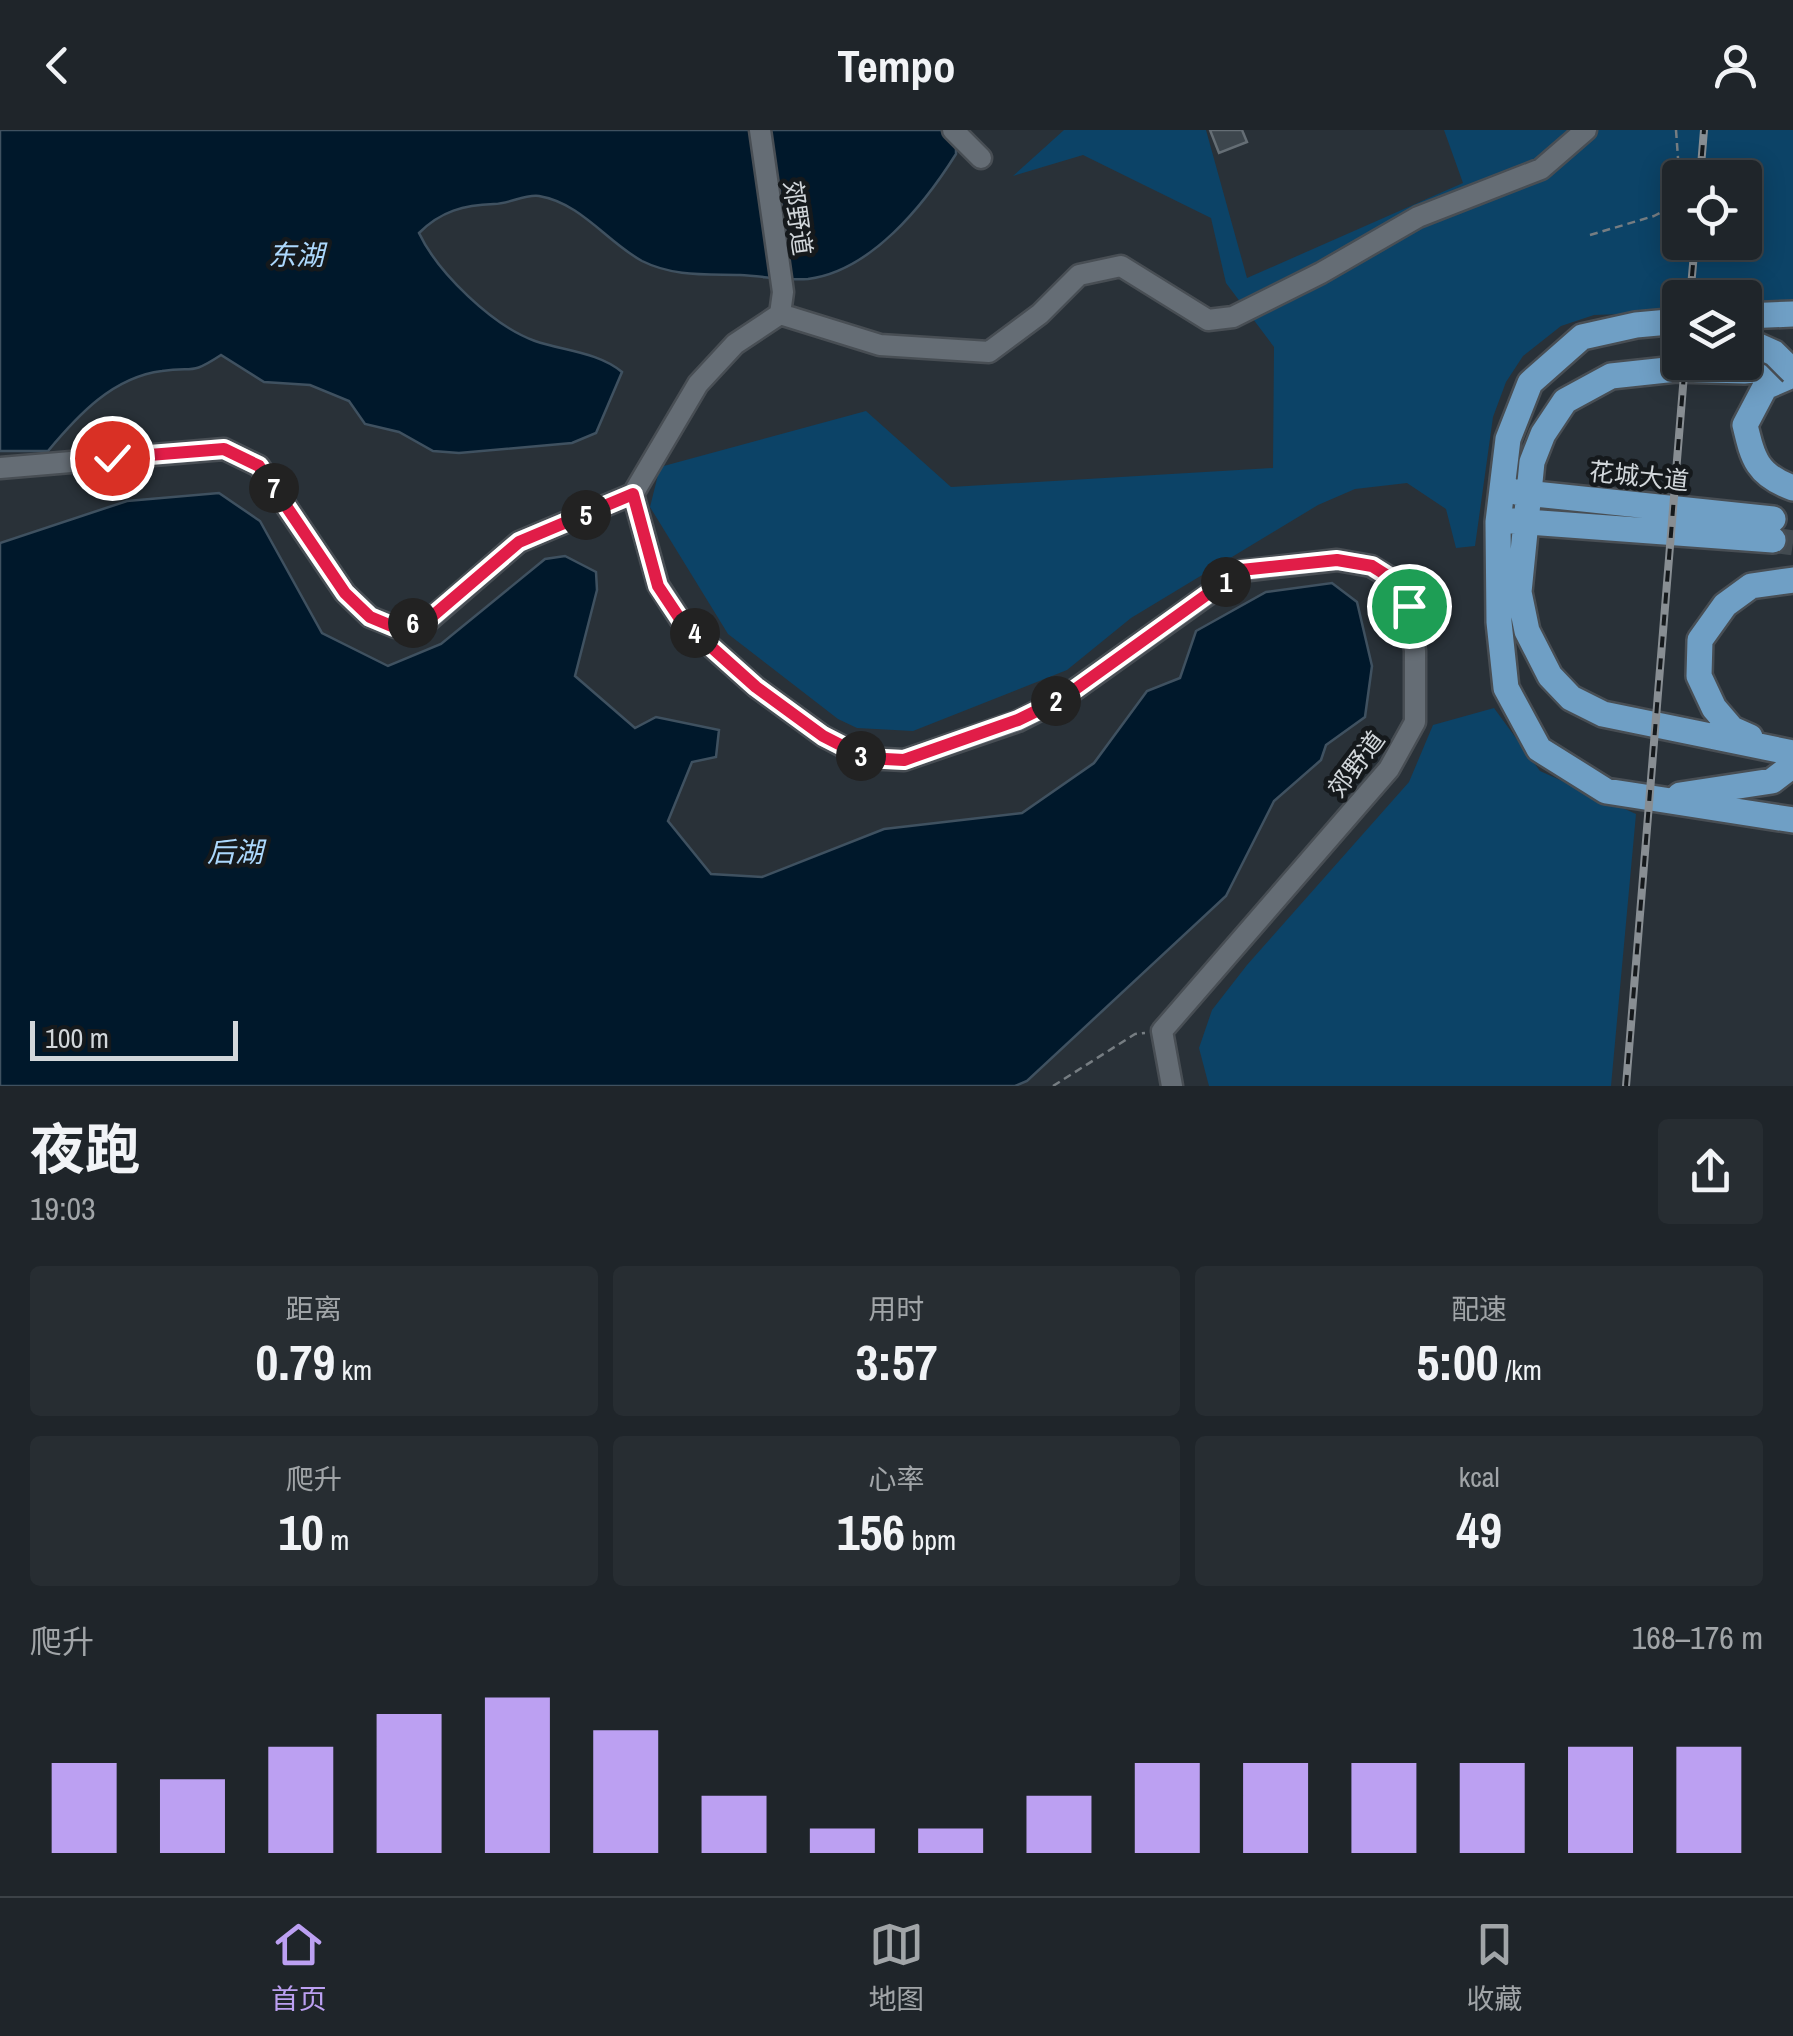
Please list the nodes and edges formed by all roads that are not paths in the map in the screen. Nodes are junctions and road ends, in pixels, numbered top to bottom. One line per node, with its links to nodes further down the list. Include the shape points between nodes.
1 (760, 130): 5 (street, 郊野道, via 783,292)
2 (953, 130): 4 (street)
3 (1586, 130): 5 (street, via 1541,169 1418,218 1233,318 1208,320 1121,266 1079,275 989,352 880,345)
4 (980, 158)
5 (780, 314): 14 (street, via 736,344 698,384)
6 (1793, 314): 7 (main road)
7 (1762, 315)
8 (1662, 323): 12 (main road, via 1582,337 1530,383 1508,439)
9 (1762, 348): 10 (main road, bridge)
10 (1793, 371): 13 (main road, via 1765,388 1745,425 1754,462); 15 (main road, via 1676,369 1611,376 1565,401 1543,434)
11 (0, 468): 14 (street, via 224,449 259,466 345,593 370,617 394,627 428,620 519,542)
12 (1501, 488): 15 (main road); 16 (main road)
13 (1793, 488)
14 (633, 494): 22 (street, 郊野道, via 658,586 680,619 756,687 866,758 904,760 1048,706 1241,570 1337,560 1372,566 1394,580 1409,606 1415,722 1389,769 1162,1031)
15 (1527, 507): 16 (main road); 17 (main road); 19 (main road, via 1518,592 1550,676 1572,698 1603,714)
16 (1498, 522): 20 (main road, via 1506,688 1539,749 1606,791)
17 (1773, 529)
18 (1793, 580): 19 (main road, via 1751,586 1725,605 1700,640 1699,676 1714,708 1732,729)
19 (1788, 756): 20 (main road, via 1772,781)
20 (1651, 799): 21 (main road)
21 (1793, 820)
22 (1172, 1086)

